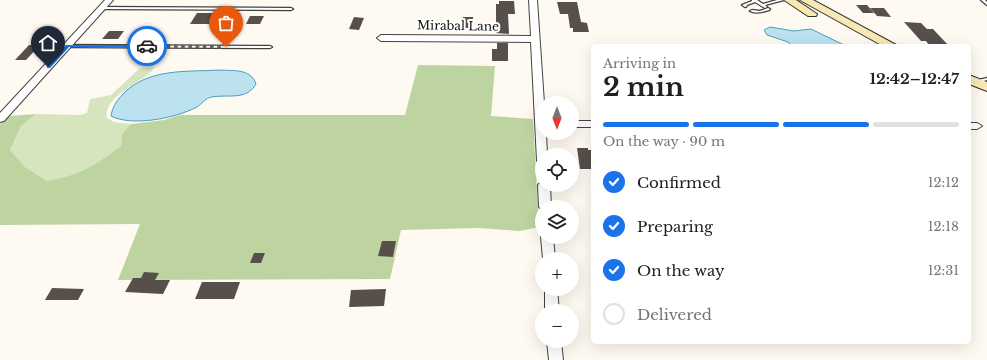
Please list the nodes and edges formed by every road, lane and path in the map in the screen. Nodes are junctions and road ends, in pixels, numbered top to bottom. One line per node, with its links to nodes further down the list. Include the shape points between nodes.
1 (109, 0): 11 (street)
2 (533, 0): 15 (street)
3 (755, 0): 9 (lane); 10 (lane)
4 (782, 0): 9 (lane)
5 (789, 0): 16 (main road)
6 (805, 0): 17 (main road)
7 (983, 0): 8 (lane)
8 (987, 4)
9 (762, 5): 13 (lane, via 768,9)
10 (745, 6)
11 (101, 8): 12 (lane); 18 (street)
12 (292, 9)
13 (752, 11)
14 (381, 38): 15 (street, Mirabal Lane)
15 (536, 39): 21 (street)
16 (869, 44)
17 (888, 44)
18 (68, 46): 19 (lane); 23 (street)
19 (270, 47)
20 (977, 83): 22 (main road)
21 (539, 96)
22 (987, 96)
23 (5, 109): 24 (street)
24 (0, 119)
25 (579, 124): 26 (street)
26 (591, 124)
27 (555, 348): 28 (street)
28 (556, 360)

